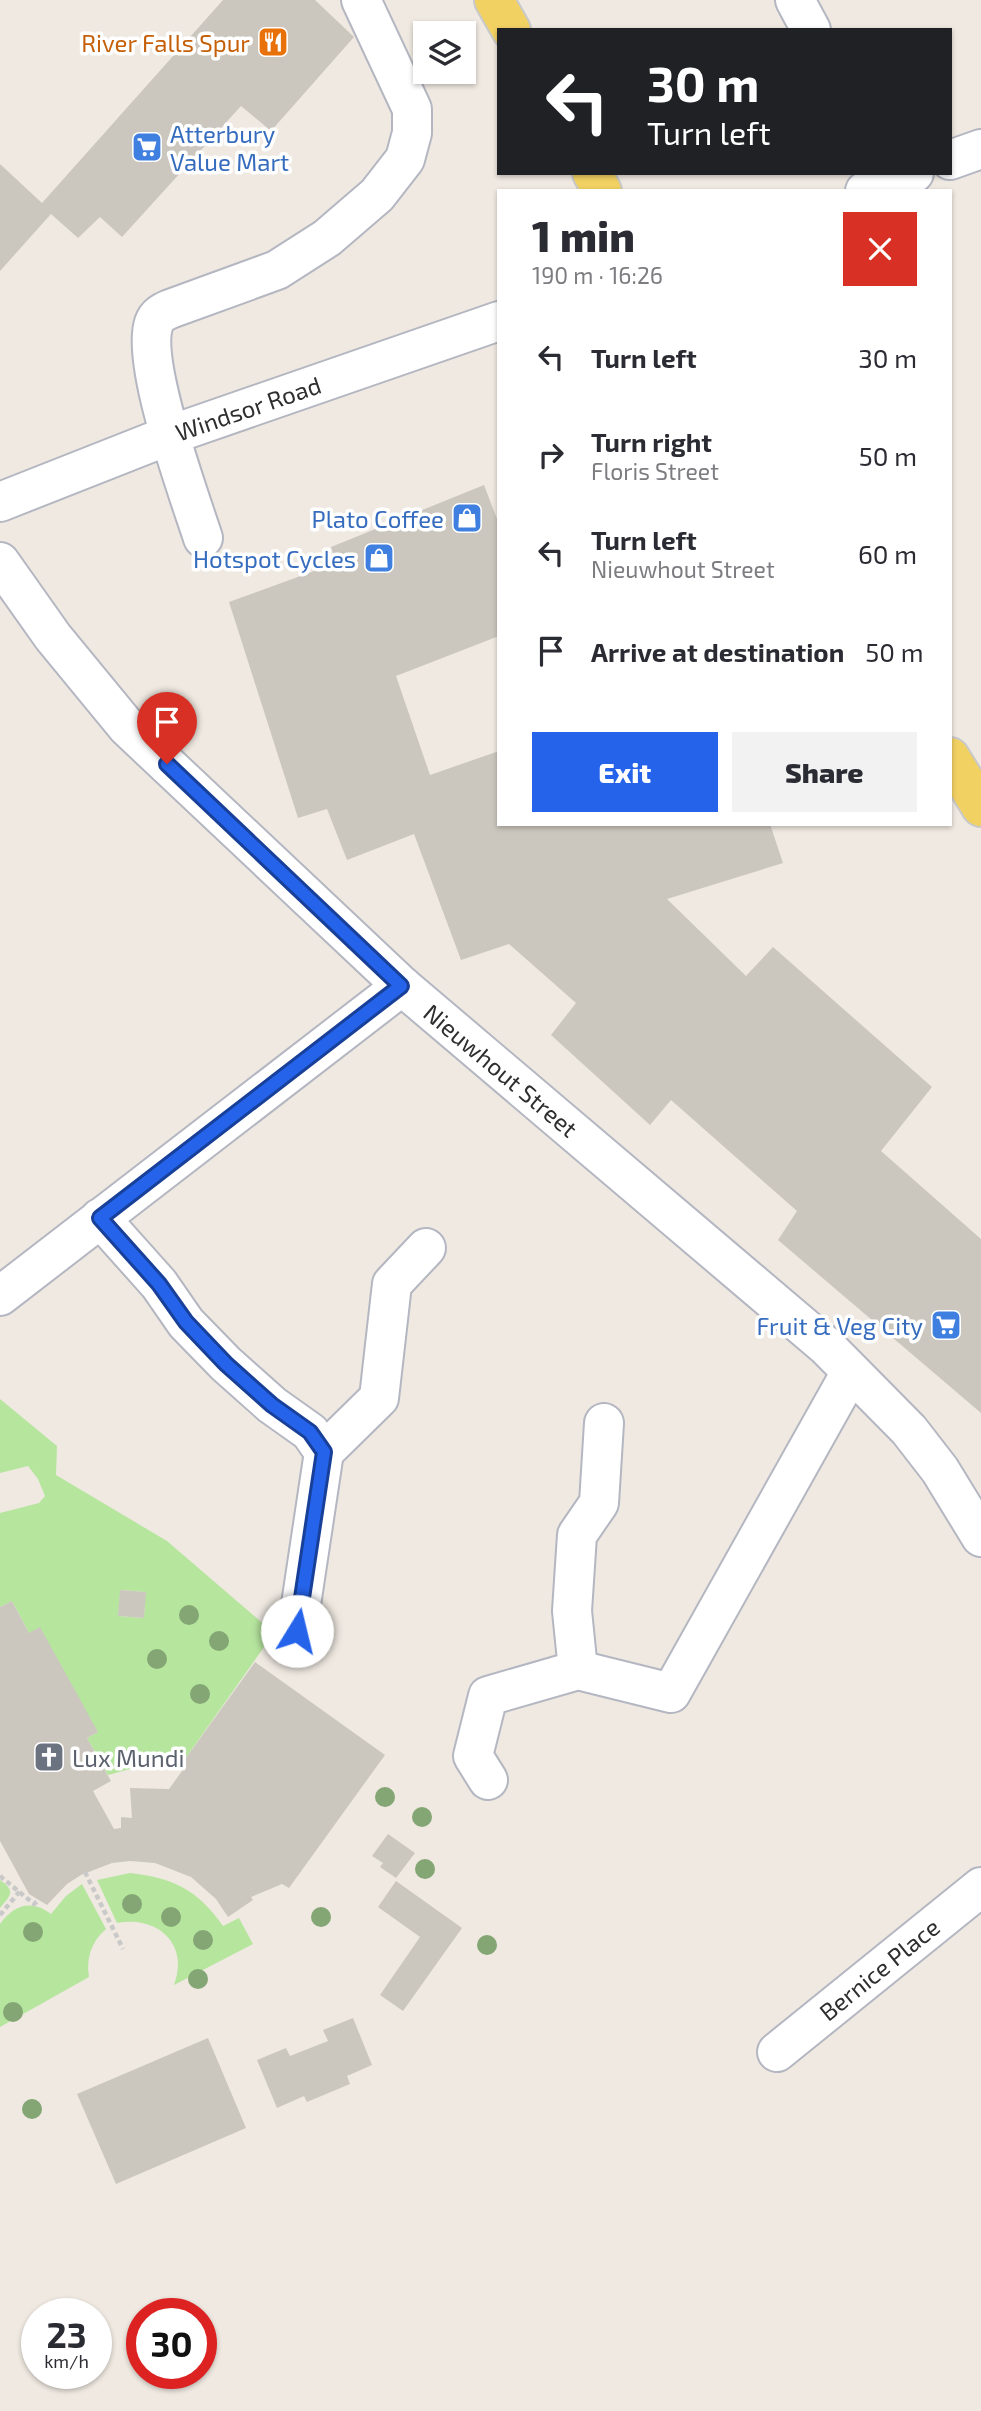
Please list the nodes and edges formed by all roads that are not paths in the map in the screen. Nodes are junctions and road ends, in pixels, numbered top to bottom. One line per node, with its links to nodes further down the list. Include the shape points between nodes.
1 (361, 0): 9 (street, via 412,109 405,159 377,195 327,238 277,270 170,309 155,320 153,367)
2 (494, 0): 4 (main road)
3 (795, 0): 5 (street)
4 (510, 28)
5 (810, 28)
6 (981, 149): 7 (street)
7 (952, 159)
8 (497, 322): 9 (street, Windsor Road)
9 (170, 435): 10 (street, Windsor Road); 11 (street)
10 (0, 502)
11 (203, 538)
12 (0, 562): 15 (street, Nieuwhout Street, via 53,637 127,727)
13 (952, 760): 14 (main road)
14 (981, 807)
15 (401, 986): 16 (street); 19 (street, Nieuwhout Street)
16 (100, 1218): 18 (street); 21 (street, via 186,1322 272,1405 310,1432)
17 (426, 1248): 21 (street, via 392,1284 379,1398)
18 (0, 1296)
19 (851, 1372): 22 (street, Nieuwhout Street, via 940,1470); 24 (street, via 671,1693)
20 (604, 1423): 24 (street, via 599,1503 577,1535 572,1611)
21 (324, 1452): 23 (street)
22 (981, 1537)
23 (297, 1631)
24 (578, 1670): 25 (street, via 488,1696 473,1756)
25 (488, 1780)
26 (981, 1887): 27 (street, Bernice Place)
27 (777, 2052)

